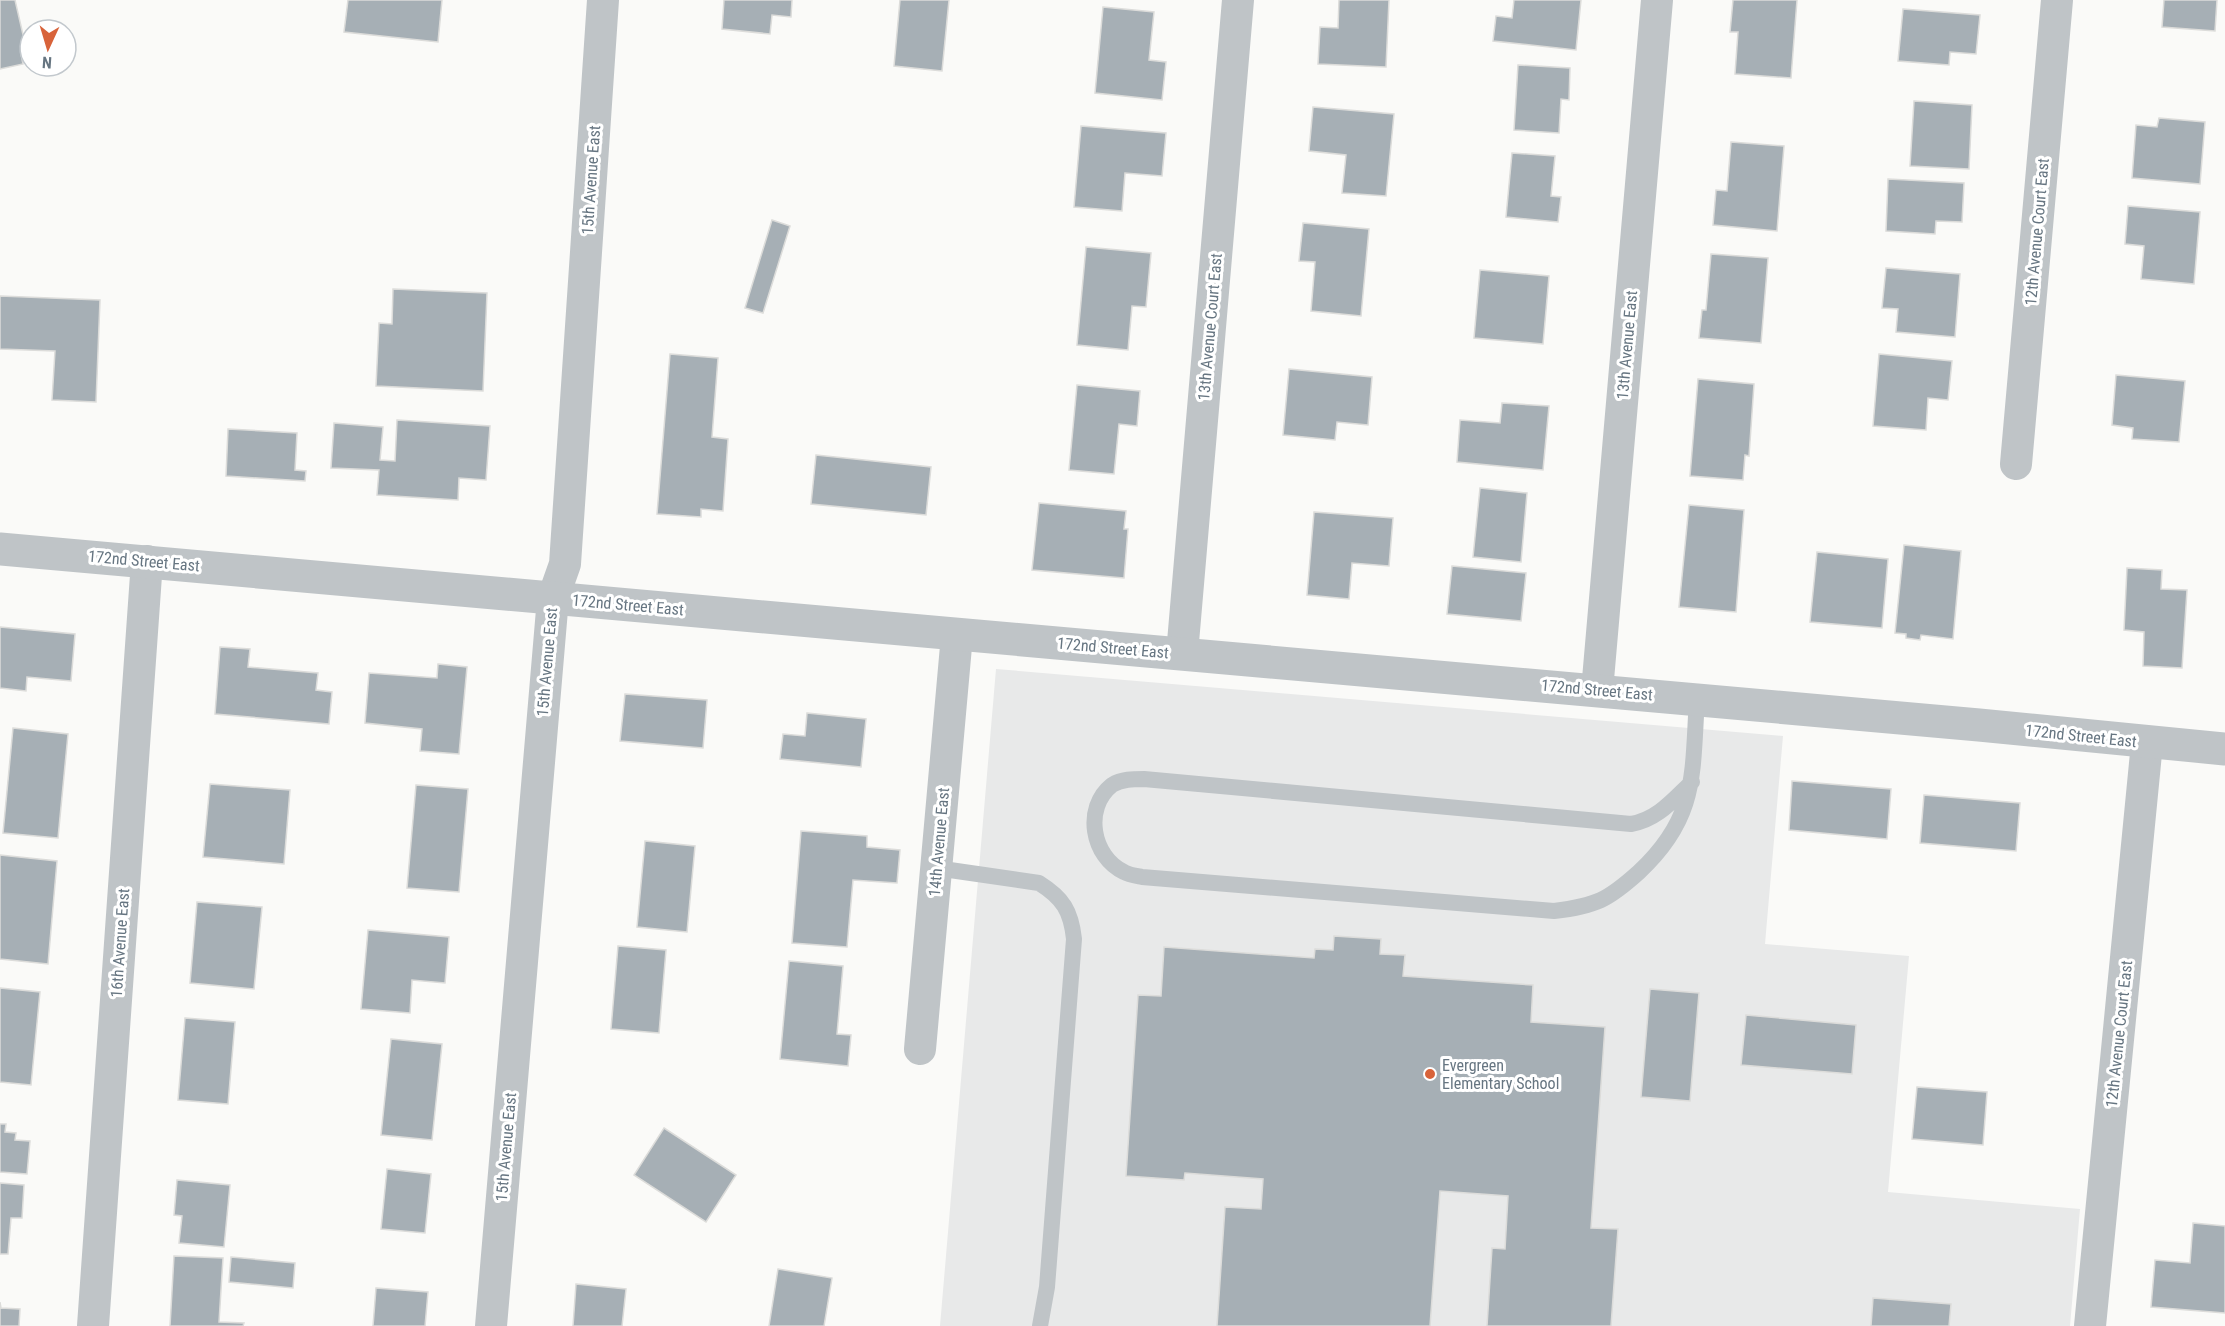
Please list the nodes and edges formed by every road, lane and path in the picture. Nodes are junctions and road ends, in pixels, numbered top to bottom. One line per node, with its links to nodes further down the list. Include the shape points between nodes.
1 (603, 0): 8 (street, 15th Avenue East, via 566,564)
2 (1238, 0): 10 (street, 13th Avenue Court East)
3 (1657, 0): 11 (street, 13th Avenue East)
4 (2057, 0): 5 (street, 12th Avenue Court East)
5 (2016, 464)
6 (0, 549): 7 (street, 172nd Street East)
7 (147, 561): 8 (street, 172nd Street East); 18 (street, 16th Avenue East)
8 (552, 598): 9 (street, 172nd Street East); 19 (street, 15th Avenue East)
9 (957, 635): 10 (street, 172nd Street East); 16 (street, 14th Avenue East)
10 (1182, 654): 11 (street, 172nd Street East)
11 (1597, 691): 12 (street, 172nd Street East)
12 (1697, 699): 13 (street, 172nd Street East); 15 (lane)
13 (2147, 743): 14 (street, 172nd Street East); 21 (street, 12th Avenue Court East)
14 (2225, 749)
15 (1692, 782): 15 (lane, via 1656,816 1631,824 1125,780 1113,784 1102,795 1095,813 1094,832 1099,849 1110,861 1123,872 1142,877 1554,911 1603,901 1657,855 1675,831)
16 (936, 868): 17 (street, 14th Avenue East); 20 (lane, via 1039,883 1054,892 1072,921 1074,939 1048,1275)
17 (920, 1049)
18 (93, 1326)
19 (491, 1326)
20 (1040, 1326)
21 (2090, 1326)

